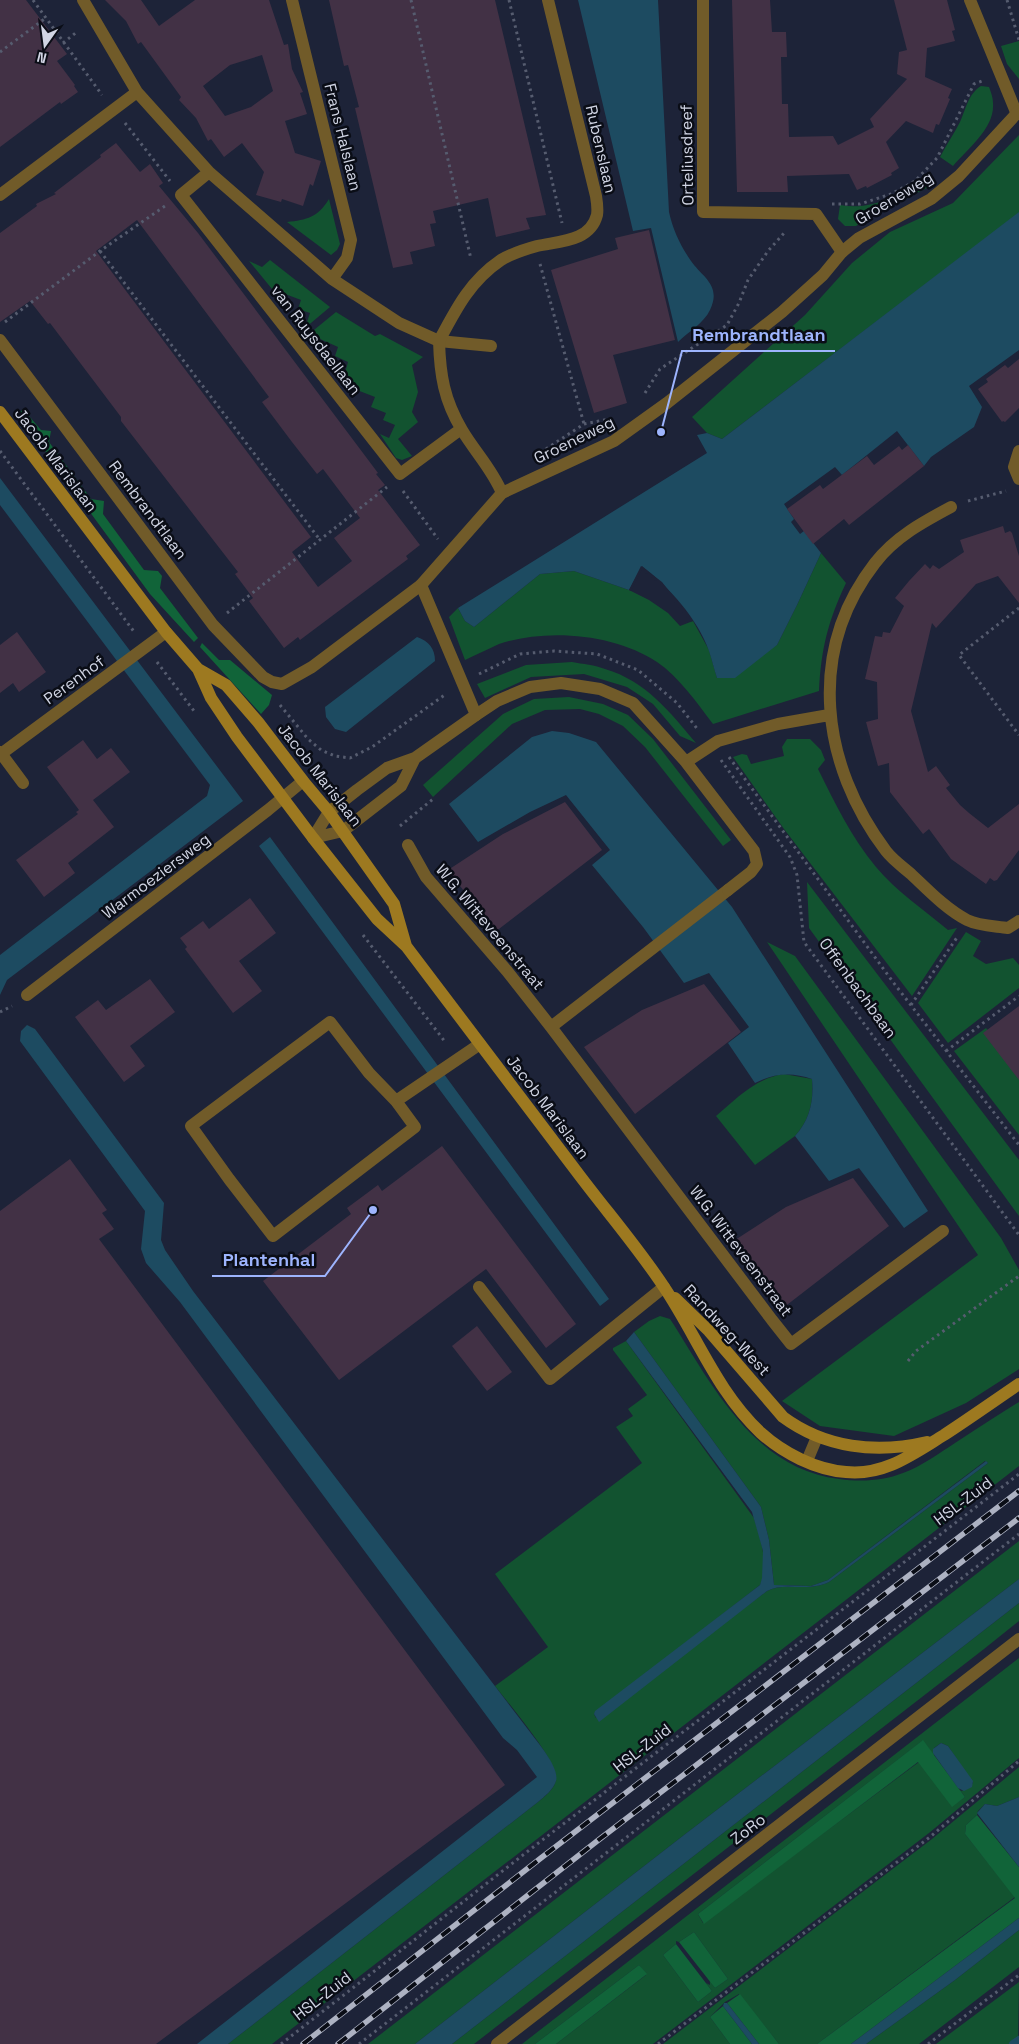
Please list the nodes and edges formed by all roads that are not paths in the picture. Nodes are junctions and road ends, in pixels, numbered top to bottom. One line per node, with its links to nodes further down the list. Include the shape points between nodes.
1 (83, 0): 6 (street)
2 (292, 0): 11 (street, Frans Halslaan, via 351,240 347,258)
3 (548, 0): 13 (street, Rubenslaan, via 596,196 597,214 584,235 566,242 535,247 502,260 460,301)
4 (703, 0): 10 (street, Orteliusdreef, via 703,212 816,214)
5 (970, 0): 7 (street)
6 (137, 92): 8 (street); 9 (street)
7 (1017, 112): 10 (street, Groeneweg, via 960,176 931,199 860,238)
8 (209, 172): 11 (street); 16 (street, van Ruysdaellaan, via 181,195 400,474)
9 (0, 196)
10 (842, 252): 19 (street, Groeneweg, via 823,275 782,312 650,416 614,441)
11 (332, 279): 13 (street, via 399,323)
12 (0, 340): 24 (street, Rembrandtlaan, via 213,625 262,677)
13 (439, 341): 14 (street); 16 (street, via 440,372 446,397)
14 (491, 346)
15 (0, 412): 22 (main road, Jacob Marislaan)
16 (461, 429): 19 (street)
17 (1018, 453): 18 (street, via 1014,467)
18 (1019, 479)
19 (502, 493): 21 (street, Groeneweg)
20 (951, 507): 26 (street, via 898,540 875,563 850,603 835,643)
21 (421, 585): 24 (street, Groeneweg, via 312,667); 25 (street)
22 (166, 632): 23 (main road, Jacob Marislaan); 27 (street, Perenhof)
23 (198, 669): 30 (main road, Jacob Marislaan, via 226,685); 32 (main road, Jacob Marislaan, via 211,698)
24 (282, 684)
25 (476, 715): 28 (street); 29 (street, via 497,701 530,687 561,683 600,689 633,703)
26 (829, 715): 29 (street, via 778,724 714,743); 37 (street, via 838,761 857,806 887,852 935,897 972,922 1008,928)
27 (1, 753): 31 (street, Perenhof)
28 (415, 758): 33 (street, via 388,768); 34 (street, via 401,786)
29 (686, 762): 40 (street, via 754,851 757,864 751,872)
30 (303, 782): 32 (street, Warmoeziersweg); 33 (main road, Jacob Marislaan)
31 (23, 783)
32 (284, 798): 35 (main road, Jacob Marislaan); 39 (street, Warmoeziersweg)
33 (329, 812): 34 (main road, Jacob Marislaan); 35 (street)
34 (343, 831): 35 (street); 38 (main road, Jacob Marislaan, via 394,904)
35 (313, 838): 38 (main road, Jacob Marislaan, via 376,919)
36 (408, 845): 40 (street, W.G. Witteveenstraat, via 426,877)
37 (1019, 921)
38 (406, 946): 41 (main road, Jacob Marislaan)
39 (27, 995)
40 (551, 1027): 43 (street, W.G. Witteveenstraat, via 791,1344)
41 (480, 1044): 42 (street); 45 (main road, Jacob Marislaan)
42 (396, 1101): 42 (street, via 369,1073 330,1022 191,1126 273,1236 415,1127)
43 (943, 1231)
44 (479, 1287): 45 (street, via 550,1379)
45 (664, 1287): 48 (main road, Randweg-West, via 709,1331 783,1417); 49 (main road, Randweg-West, via 711,1370 748,1420 775,1444)
46 (1019, 1384): 47 (main road, Randweg-West)
47 (942, 1436): 48 (main road, Randweg-West, via 912,1446 881,1448 838,1444); 49 (main road, Randweg-West, via 904,1460 871,1471 837,1471)
48 (817, 1437): 49 (street)
49 (807, 1461)
50 (1019, 1639): 51 (street, ZoRo)
51 (498, 2044)

